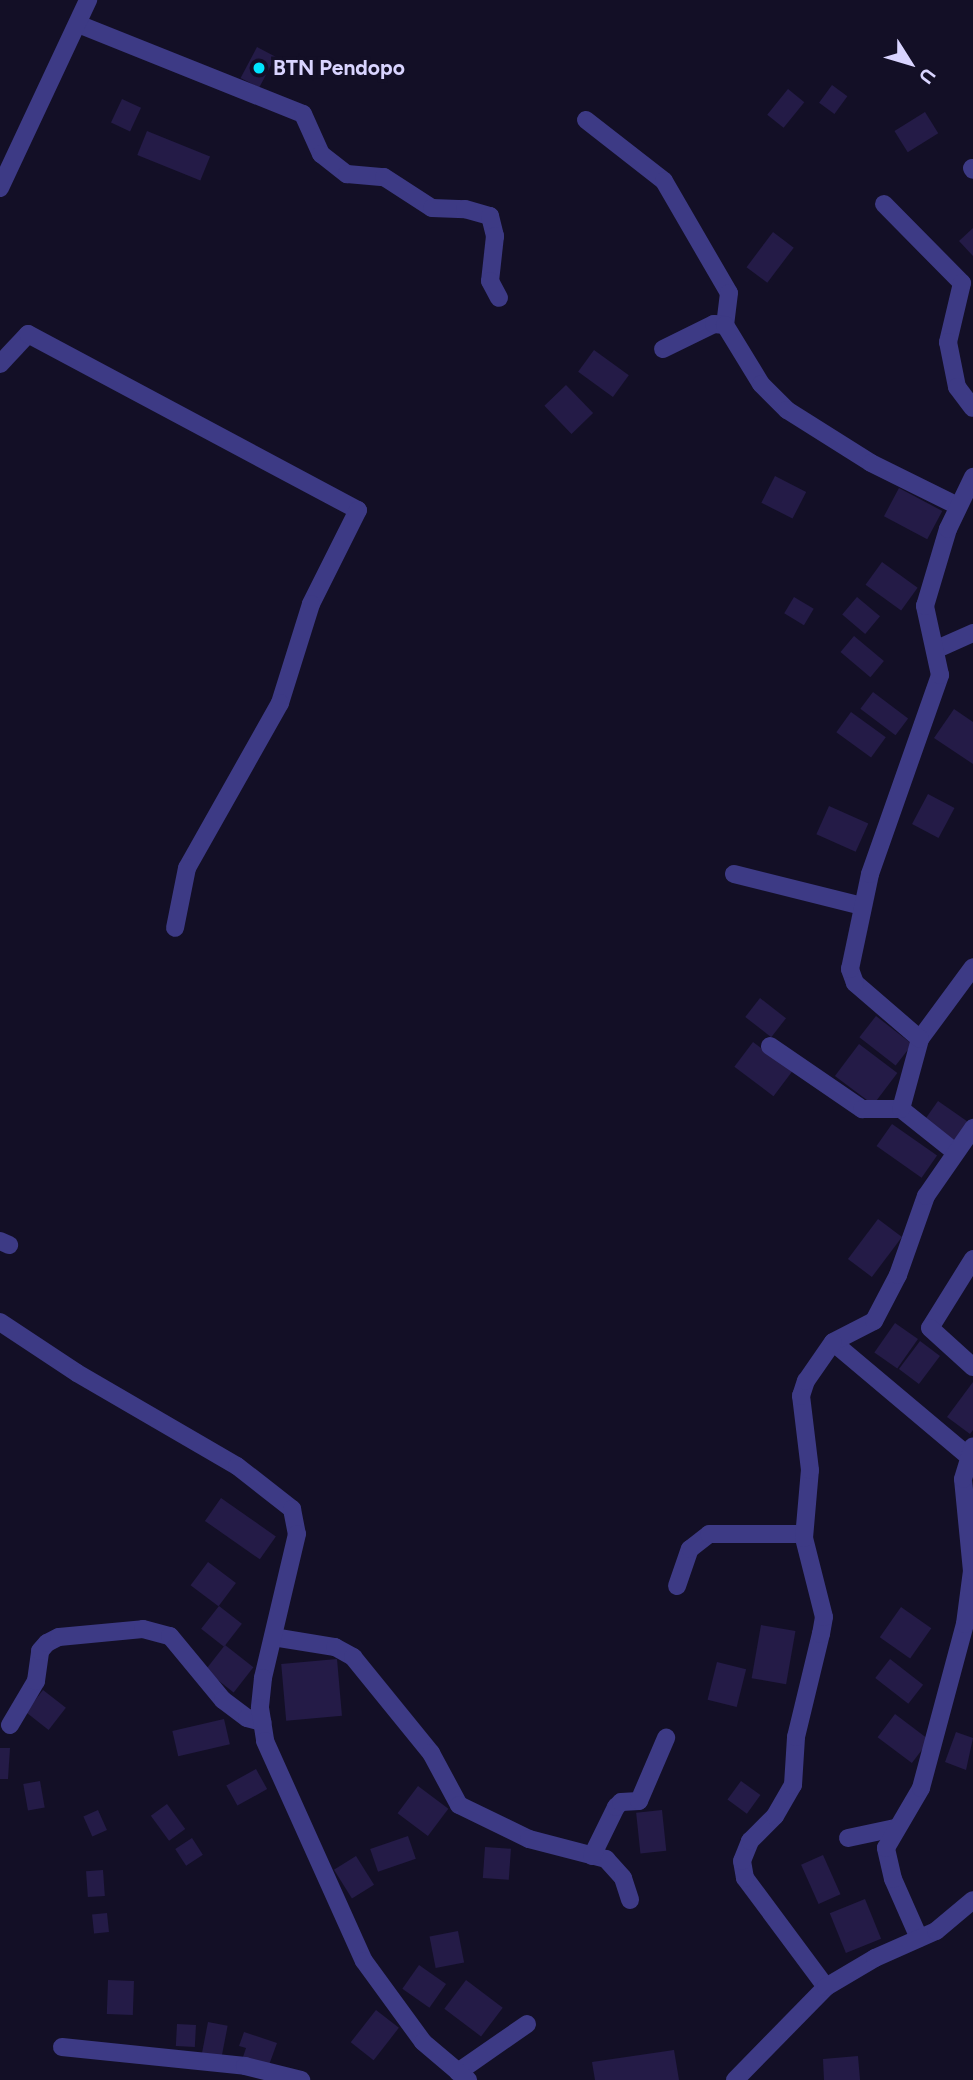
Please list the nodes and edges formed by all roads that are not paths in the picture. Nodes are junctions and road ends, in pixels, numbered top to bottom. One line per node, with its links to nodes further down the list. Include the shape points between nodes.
1 (88, 0): 2 (street)
2 (78, 24): 4 (street); 6 (street, via 303,114 321,154 347,174 384,177 432,208 465,209 490,216 495,236 490,281)
3 (586, 120): 7 (street, via 664,181 729,293)
4 (0, 188)
5 (884, 204): 10 (street, via 962,284 948,342 957,387)
6 (499, 298)
7 (724, 325): 8 (street, via 715,324); 12 (street, via 761,384 787,410 871,463)
8 (663, 348)
9 (0, 364): 17 (street, via 28,334 358,510 311,604 281,703 187,868)
10 (973, 408)
11 (973, 477): 12 (street)
12 (958, 506): 14 (street, via 925,606)
13 (973, 633): 14 (street)
14 (937, 649): 16 (street, via 937,685)
15 (734, 874): 16 (street)
16 (862, 906): 19 (street, via 851,977)
17 (174, 928)
18 (973, 967): 19 (street)
19 (920, 1039): 21 (street)
20 (769, 1046): 21 (street, via 862,1109)
21 (901, 1109): 23 (street)
22 (973, 1128): 23 (street)
23 (956, 1152): 26 (street, via 926,1196 883,1308 874,1321)
24 (973, 1259): 27 (street, via 930,1328)
25 (0, 1322): 31 (street, via 77,1373 237,1466 292,1509 297,1534)
26 (833, 1342): 28 (street); 29 (street, via 801,1396 810,1470)
27 (973, 1367)
28 (970, 1451): 35 (street, via 963,1479 970,1600 921,1788)
29 (804, 1534): 30 (street, via 709,1534 690,1549); 41 (street, via 824,1617 809,1698 796,1738 795,1775 789,1794 775,1816 753,1835 742,1861 746,1878)
30 (677, 1586)
31 (273, 1637): 32 (street, via 263,1678); 37 (street, via 335,1647 353,1657 424,1743 453,1798 468,1812 529,1839)
32 (261, 1721): 33 (street, via 247,1718 223,1700 170,1636 143,1629 59,1637 47,1643 40,1651 32,1690); 44 (street, via 279,1774 364,1961 423,2042)
33 (10, 1725)
34 (666, 1738): 37 (street, via 639,1801 615,1807)
35 (895, 1828): 36 (street); 40 (street, via 888,1839 887,1860)
36 (848, 1838)
37 (592, 1856): 38 (street, via 613,1864)
38 (630, 1900)
39 (973, 1900): 40 (street, via 936,1931)
40 (919, 1938): 41 (street)
41 (826, 1987): 46 (street)
42 (527, 2024): 44 (street)
43 (62, 2046): 45 (street, via 245,2066)
44 (463, 2076)
45 (301, 2080)
46 (735, 2080)

